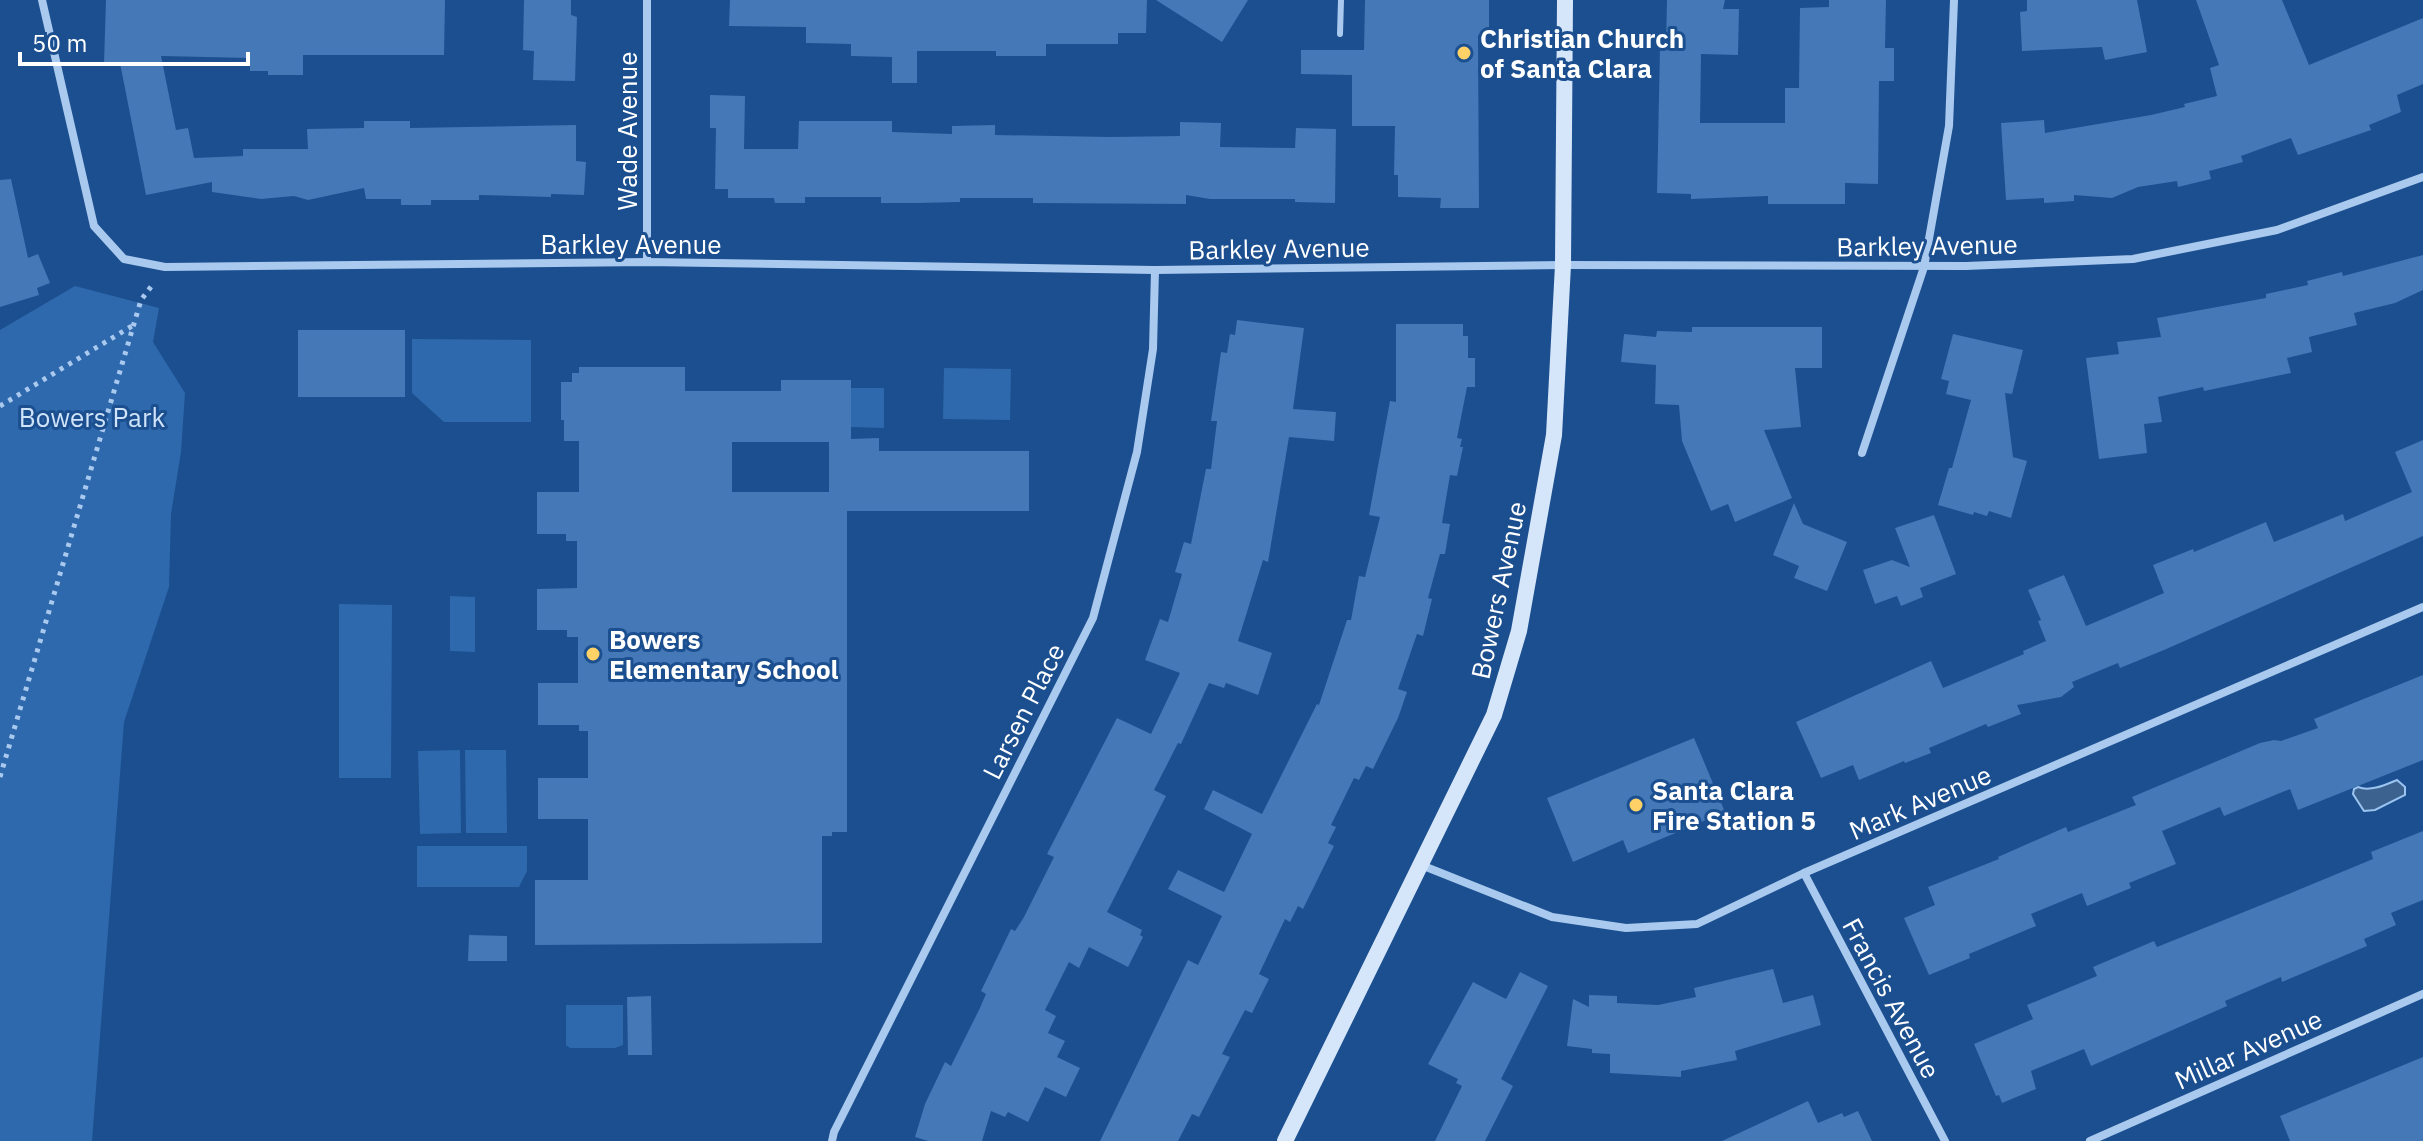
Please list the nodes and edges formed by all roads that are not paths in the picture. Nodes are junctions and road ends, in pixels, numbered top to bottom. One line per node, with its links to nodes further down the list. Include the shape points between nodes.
1 (42, 0): 8 (street, Barkley Avenue, via 94,226 124,259 165,267)
2 (647, 0): 8 (street, Wade Avenue)
3 (1341, 0): 6 (lane)
4 (1565, 0): 9 (main road, Bowers Avenue)
5 (1954, 0): 10 (street, via 1949,126)
6 (1340, 34)
7 (2423, 177): 10 (street, Barkley Avenue, via 2277,230 2133,259)
8 (647, 262): 11 (street, Barkley Avenue)
9 (1563, 265): 10 (street, Barkley Avenue); 11 (street, Barkley Avenue); 14 (main road, Bowers Avenue, via 1554,435 1519,631 1494,715)
10 (1924, 267): 12 (street)
11 (1155, 270): 17 (street, Larsen Place, via 1153,349 1137,452 1093,618)
12 (1862, 453)
13 (2423, 607): 15 (street, Mark Avenue)
14 (1421, 865): 15 (street, Mark Avenue, via 1552,917 1626,928 1697,924); 18 (main road, Bowers Avenue)
15 (1804, 873): 19 (street, Francis Avenue)
16 (2423, 994): 20 (street, Millar Avenue)
17 (832, 1141)
18 (1285, 1141)
19 (1945, 1141)
20 (2090, 1141)

